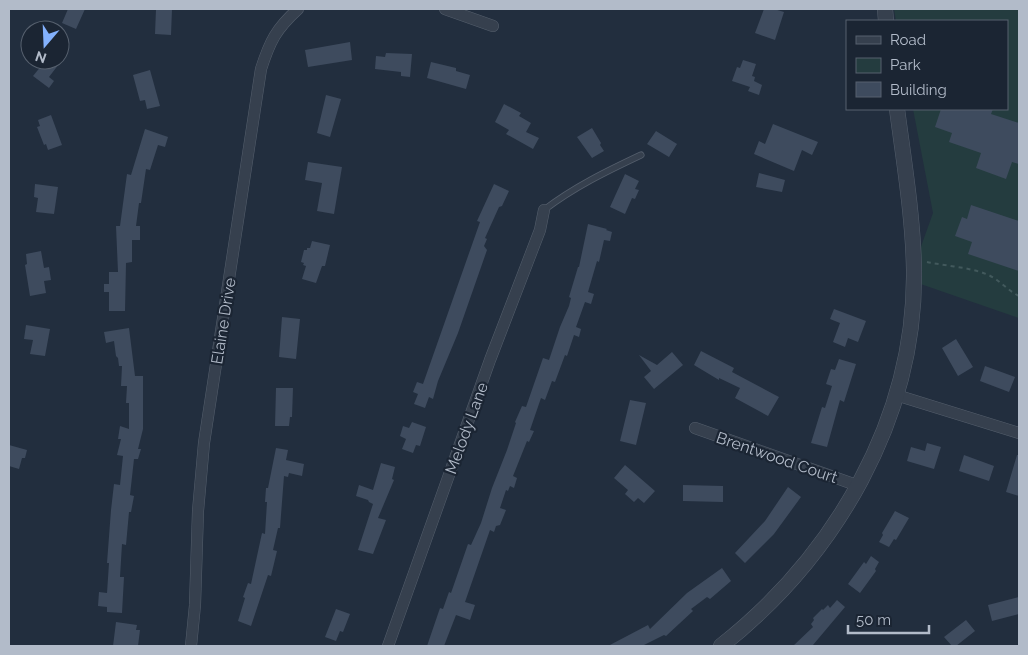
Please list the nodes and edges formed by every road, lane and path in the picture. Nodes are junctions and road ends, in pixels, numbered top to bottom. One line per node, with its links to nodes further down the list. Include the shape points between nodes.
1 (298, 9): 13 (street, Elaine Drive, via 281,25 268,46 261,70 204,443)
2 (444, 9): 3 (street)
3 (493, 26)
4 (897, 110): 7 (street, via 912,226)
5 (641, 155): 6 (lane, via 595,177)
6 (544, 210): 14 (street, Melody Lane, via 540,230)
7 (913, 260): 8 (path, via 984,273); 9 (street, via 912,312)
8 (1019, 296)
9 (896, 395): 11 (street); 12 (street)
10 (696, 428): 12 (street, Brentwood Court)
11 (1019, 434)
12 (859, 486): 15 (street, via 824,541 793,580)
13 (191, 646)
14 (388, 646)
15 (721, 646)

